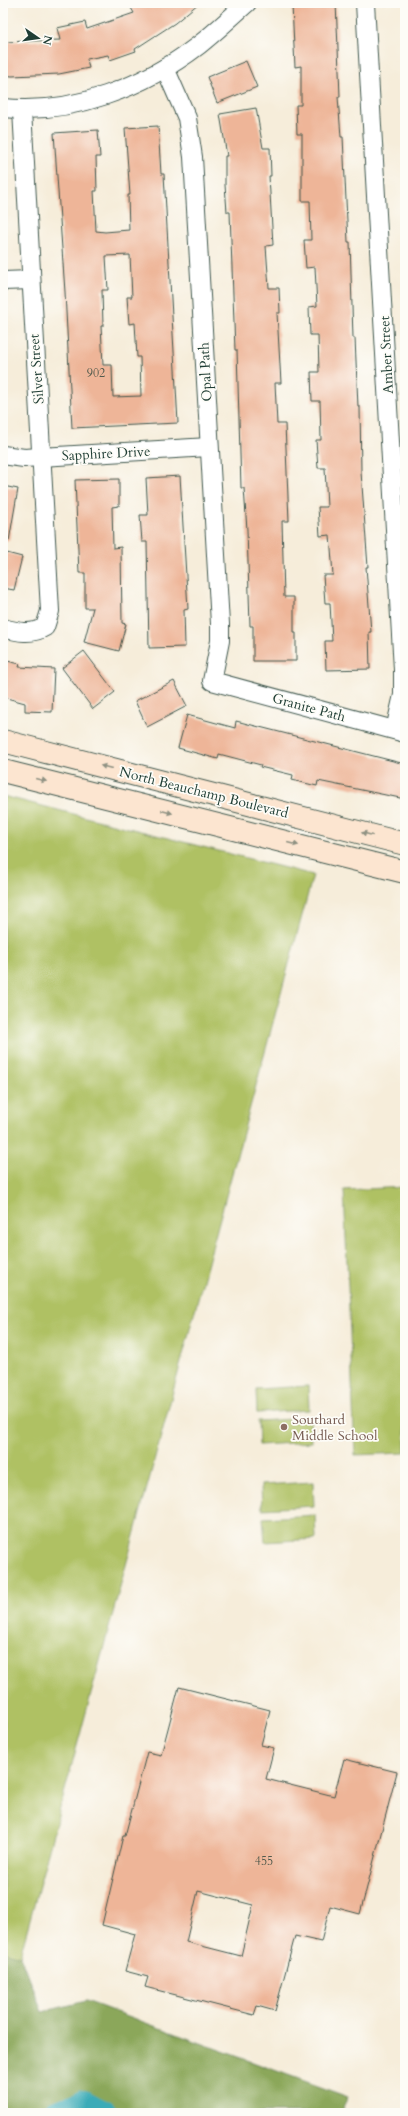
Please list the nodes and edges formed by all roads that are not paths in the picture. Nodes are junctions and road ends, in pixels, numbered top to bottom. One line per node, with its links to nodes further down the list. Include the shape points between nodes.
1 (247, 3): 3 (street, via 199,45)
2 (365, 3): 13 (street, Amber Street, via 403,670)
3 (165, 68): 5 (street, via 141,82 101,96 76,103); 8 (street, Opal Path, via 181,102 191,136)
4 (3, 108): 5 (street)
5 (22, 110): 6 (street, Silver Street)
6 (31, 280): 7 (street); 10 (street, Silver Street)
7 (3, 281)
8 (209, 447): 10 (street, Sapphire Drive); 12 (street, Opal Path, via 220,641)
9 (3, 455): 10 (street, Sapphire Drive)
10 (42, 457): 11 (street, Silver Street, via 49,620 45,627 38,631)
11 (3, 628)
12 (212, 681): 13 (street, Granite Path)
13 (400, 731)
14 (3, 741): 16 (street, North Beauchamp Boulevard, one-way to 14)
15 (3, 771): 17 (street, North Beauchamp Boulevard, one-way to 17)
16 (405, 844)
17 (405, 872)

